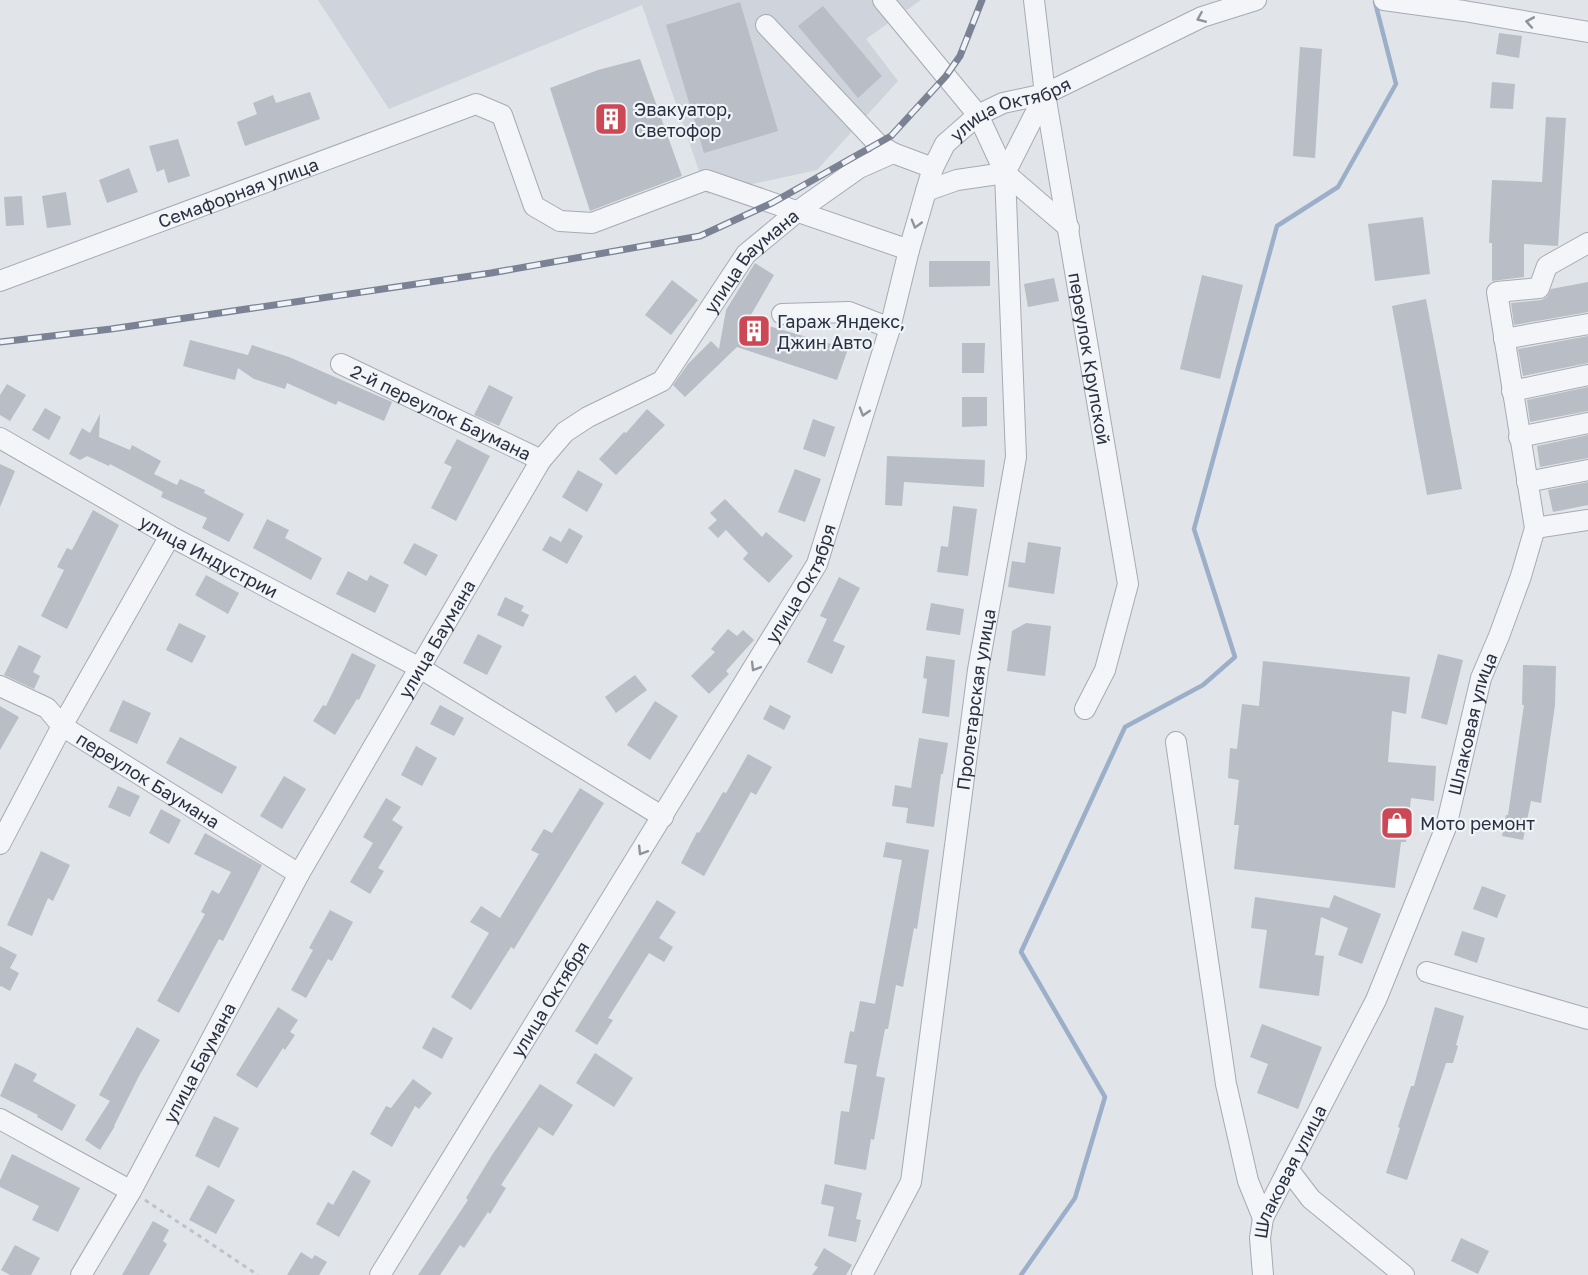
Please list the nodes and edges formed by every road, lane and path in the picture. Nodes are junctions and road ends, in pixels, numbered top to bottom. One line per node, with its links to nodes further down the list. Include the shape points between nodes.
1 (883, 0): 9 (street, Пролетарская улица)
2 (1034, 0): 8 (street, переулок Крупской)
3 (1256, 0): 8 (street, улица Октября, one-way to 8, via 1202,17)
4 (1384, 0): 5 (street)
5 (1464, 5): 7 (street, one-way to 5)
6 (766, 26): 10 (street, via 878,144)
7 (1588, 32)
8 (1045, 94): 9 (street, улица Октября, via 1003,103); 12 (street); 15 (street, переулок Крупской)
9 (978, 115): 11 (street, улица Октября, via 945,144); 12 (street, Пролетарская улица)
10 (893, 153): 11 (street); 14 (street, улица Баумана, via 859,168)
11 (933, 168): 13 (street, улица Октября)
12 (1005, 173): 13 (street, via 957,180); 15 (street); 52 (street, Пролетарская улица, via 1016,457 978,670 911,1182)
13 (926, 191): 17 (street, улица Октября, one-way to 17)
14 (798, 211): 17 (street); 18 (street, Семафорная улица, via 706,180 592,223 560,221 534,206 501,115 476,104); 29 (street, улица Баумана, via 746,254 662,381 565,432)
15 (1069, 228): 37 (street, переулок Крупской, via 1128,584 1105,670)
16 (1588, 243): 22 (street, Шлаковая улица, via 1548,266 1539,288 1497,292)
17 (909, 250): 21 (street, улица Октября)
18 (0, 281)
19 (782, 314): 21 (street, via 849,312)
20 (1588, 324): 22 (street)
21 (890, 328): 40 (street, улица Октября, one-way to 40, via 818,564)
22 (1504, 339): 25 (street, Шлаковая улица)
23 (342, 364): 29 (street, 2-й переулок Баумана)
24 (1588, 375): 25 (street)
25 (1512, 391): 27 (street, Шлаковая улица)
26 (1588, 423): 27 (street)
27 (1519, 437): 31 (street, Шлаковая улица)
28 (0, 438): 34 (street, улица Индустрии)
29 (542, 460): 35 (street, улица Баумана)
30 (1588, 470): 31 (street)
31 (1527, 482): 33 (street, Шлаковая улица)
32 (1588, 520): 33 (street)
33 (1535, 528): 46 (street, Шлаковая улица, via 1518,586 1481,678 1446,827 1376,1000)
34 (170, 536): 35 (street, улица Индустрии); 38 (street)
35 (420, 668): 40 (street, улица Индустрии); 42 (street, улица Баумана)
36 (0, 686): 38 (street, переулок Баумана, via 47,708)
37 (1084, 709)
38 (62, 726): 41 (street); 42 (street, переулок Баумана)
39 (1176, 742): 48 (street, via 1226,1084 1248,1181)
40 (663, 817): 51 (street, улица Октября, one-way to 51)
41 (0, 844)
42 (299, 874): 47 (street, улица Баумана)
43 (1426, 972): 44 (street)
44 (1588, 1019)
45 (0, 1119): 47 (street)
46 (1288, 1169): 48 (street, Шлаковая улица); 54 (street, via 1311,1199)
47 (131, 1191): 49 (street, улица Баумана); 50 (path)
48 (1263, 1218): 53 (street, Шлаковая улица)
49 (81, 1275)
50 (258, 1275)
51 (380, 1275)
52 (862, 1275)
53 (1263, 1275)
54 (1404, 1275)

